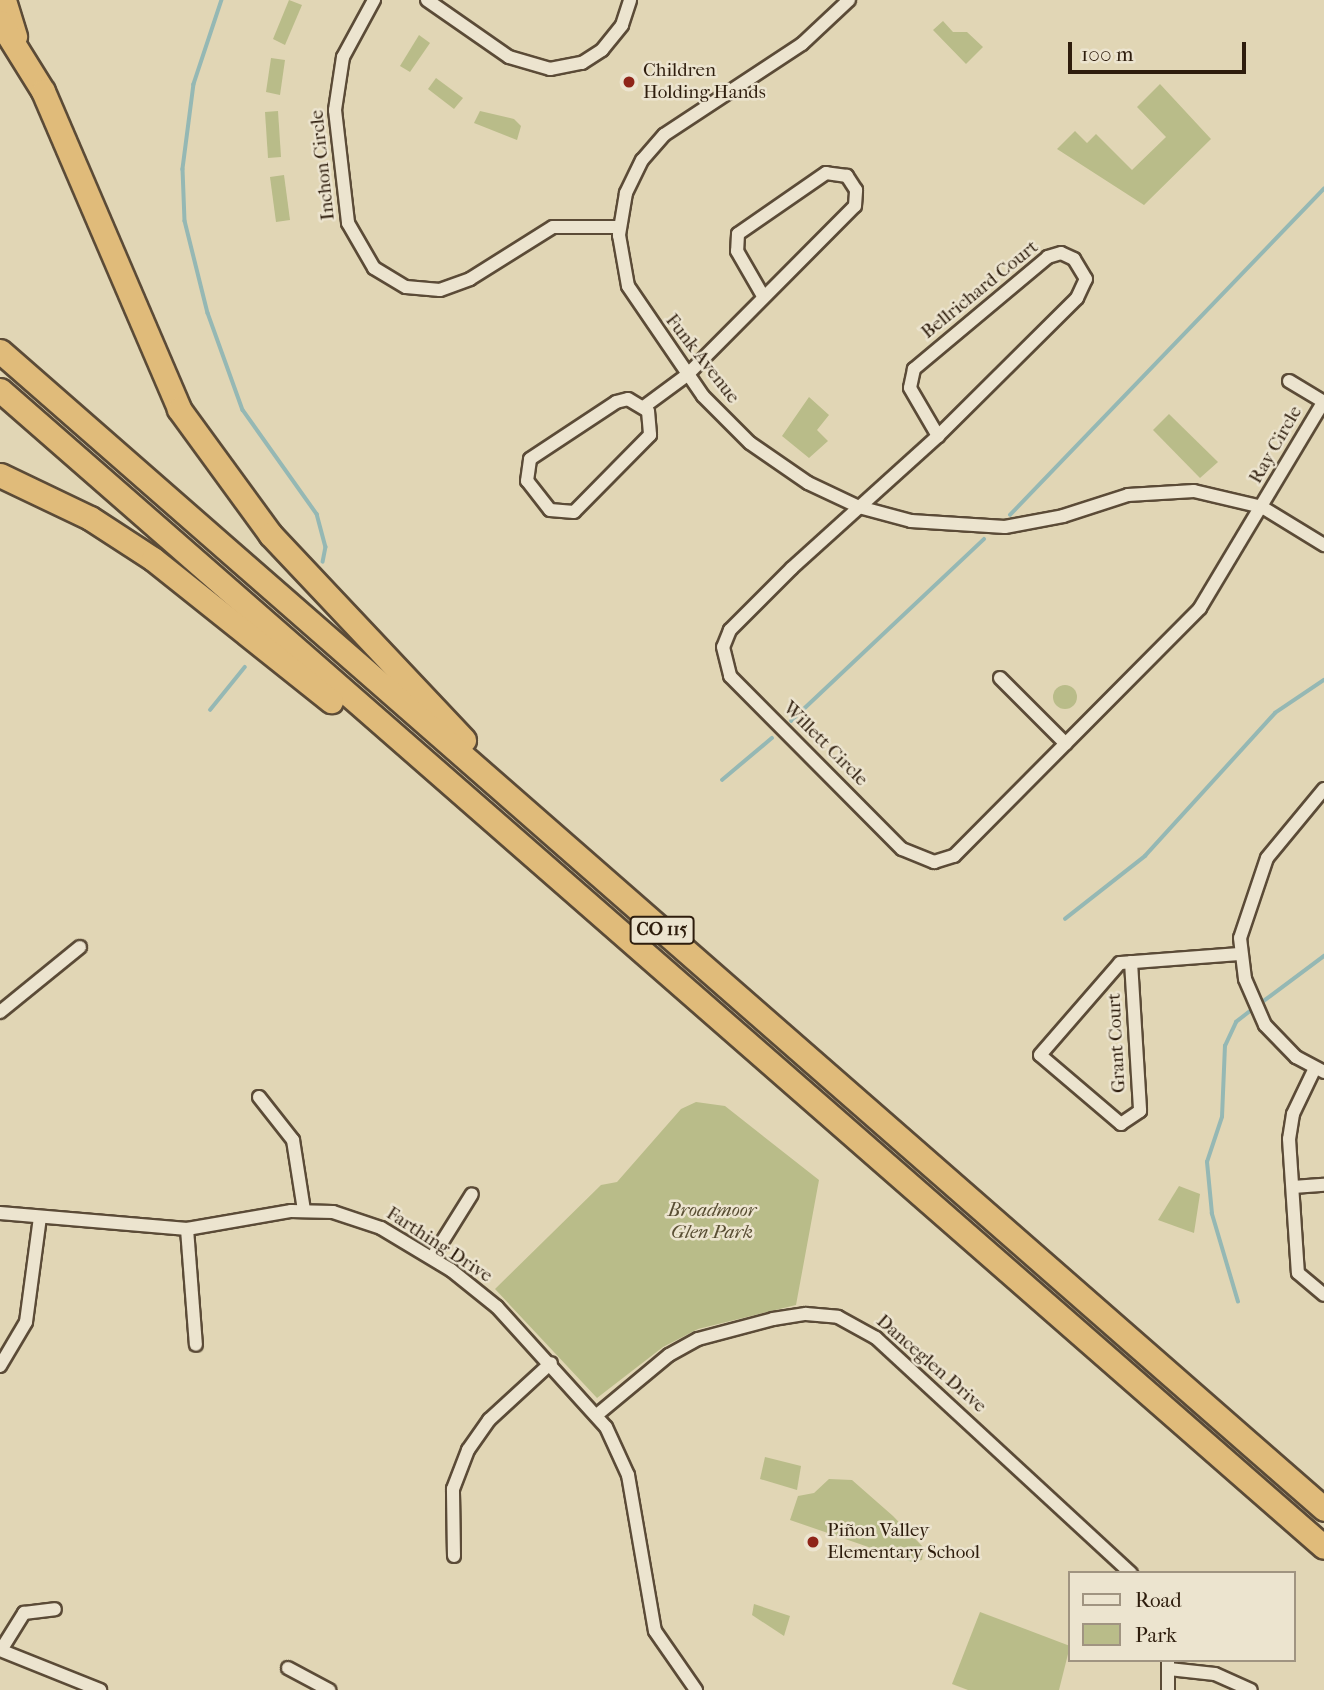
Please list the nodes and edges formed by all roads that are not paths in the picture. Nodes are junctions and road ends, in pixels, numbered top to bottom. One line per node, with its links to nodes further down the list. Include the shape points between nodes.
1 (4, 0): 7 (highway)
2 (374, 0): 8 (street, Inchon Circle, via 343,57 335,111 348,223 374,268 406,287 440,290 470,279 553,227)
3 (427, 0): 4 (street, via 509,57 550,69 582,63 602,50 622,25)
4 (630, 0)
5 (849, 0): 8 (street, Funk Avenue, via 802,44 664,135 632,177)
6 (0, 22): 7 (highway)
7 (22, 52): 25 (highway, via 179,410 220,471 270,534)
8 (620, 227): 11 (street, Funk Avenue, via 628,285)
9 (763, 296): 9 (street, via 855,206 856,190 847,176 826,173 738,234 737,251); 11 (street)
10 (0, 351): 25 (highway, CO 115)
11 (687, 375): 15 (street); 18 (street, Funk Avenue, via 718,413 765,455)
12 (1289, 381): 14 (street, Ray Circle)
13 (0, 390): 24 (highway, CO 115)
14 (1324, 401): 19 (street, Ray Circle)
15 (645, 406): 15 (street, via 652,421 649,438 574,512 550,510 527,481 530,459 616,402)
16 (937, 436): 16 (street, Bellrichard Court, via 909,388 912,371 1048,257 1061,253 1074,259 1086,279 1077,298); 18 (street, Bellrichard Court)
17 (0, 475): 24 (highway, via 90,519 153,559)
18 (859, 507): 19 (street, Funk Avenue, via 911,521 974,528 1045,521 1128,495 1170,490 1222,495); 22 (street, Willett Circle, via 730,630 722,653 730,676 902,849 925,861 954,856)
19 (1262, 508): 20 (street, Funk Avenue); 22 (street, Willett Circle, via 1200,608)
20 (1324, 545)
21 (1000, 678): 22 (street)
22 (1066, 744)
23 (1324, 789): 27 (street, via 1267,858 1246,909)
24 (488, 822): 46 (highway, CO 115)
25 (553, 834): 45 (highway, CO 115)
26 (80, 947): 29 (street)
27 (1240, 954): 28 (street); 30 (street, via 1251,998 1265,1025)
28 (1131, 962): 28 (street, Grant Court, via 1121,963 1040,1055 1121,1124 1140,1111)
29 (0, 1012)
30 (1320, 1070): 33 (street, via 1289,1128)
31 (259, 1097): 35 (street, via 292,1140)
32 (1324, 1185): 33 (street)
33 (1293, 1187): 40 (street, via 1298,1273)
34 (472, 1194): 39 (street)
35 (304, 1210): 38 (street, Farthing Drive); 39 (street, Farthing Drive, via 366,1221)
36 (0, 1213): 37 (street, Farthing Drive)
37 (40, 1217): 38 (street, Farthing Drive); 43 (street, via 26,1322)
38 (187, 1229): 41 (street)
39 (432, 1258): 42 (street, Farthing Drive, via 491,1302)
40 (1324, 1295)
41 (196, 1345)
42 (551, 1363): 44 (street, Farthing Drive); 47 (street, via 489,1420 468,1450 453,1489)
43 (0, 1366)
44 (597, 1414): 48 (street, Danceglen Drive, via 669,1355 698,1339 784,1317 838,1317 876,1338); 55 (street, Farthing Drive, via 628,1475 655,1631)
45 (1324, 1509)
46 (1324, 1547)
47 (454, 1556)
48 (1129, 1571)
49 (55, 1609): 50 (street, via 24,1614)
50 (0, 1650): 53 (street)
51 (1168, 1664): 56 (street); 57 (street, via 1215,1674)
52 (288, 1668): 54 (street)
53 (100, 1690)
54 (329, 1690)
55 (696, 1690)
56 (1168, 1690)
57 (1251, 1690)

